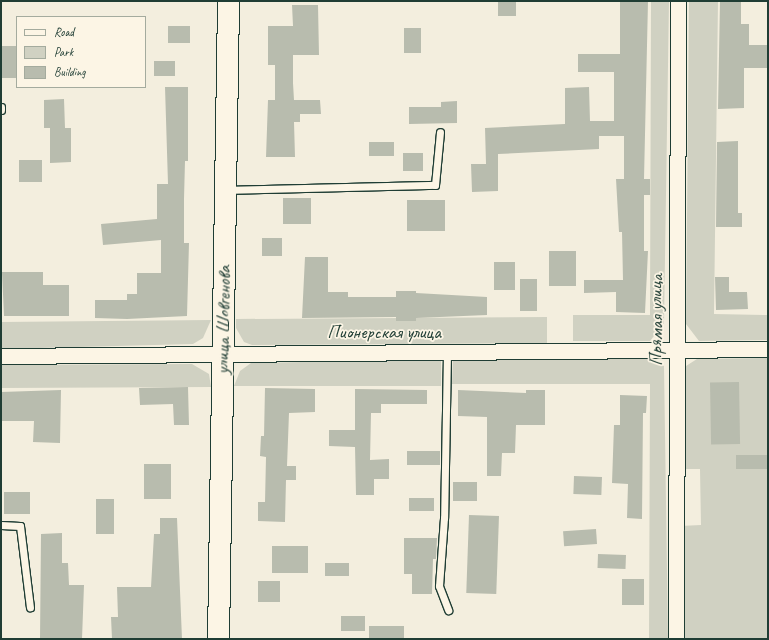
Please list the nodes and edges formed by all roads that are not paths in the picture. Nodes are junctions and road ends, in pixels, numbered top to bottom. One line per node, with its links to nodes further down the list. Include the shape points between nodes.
1 (228, 1): 6 (main road, улица Шовгенова)
2 (678, 1): 8 (street, Прямая улица)
3 (1, 107): 4 (lane)
4 (1, 110)
5 (440, 132): 6 (lane, via 435,185)
6 (225, 190): 10 (main road, улица Шовгенова)
7 (768, 349): 8 (street, Пионерская улица)
8 (676, 350): 9 (street, Пионерская улица); 16 (street, Прямая улица)
9 (447, 353): 10 (street, Пионерская улица); 14 (lane, via 444,518 439,586)
10 (223, 355): 11 (street, Пионерская улица); 15 (main road, улица Шовгенова)
11 (1, 356)
12 (1, 525): 13 (lane, via 20,526)
13 (30, 607)
14 (448, 610)
15 (218, 639)
16 (676, 639)

